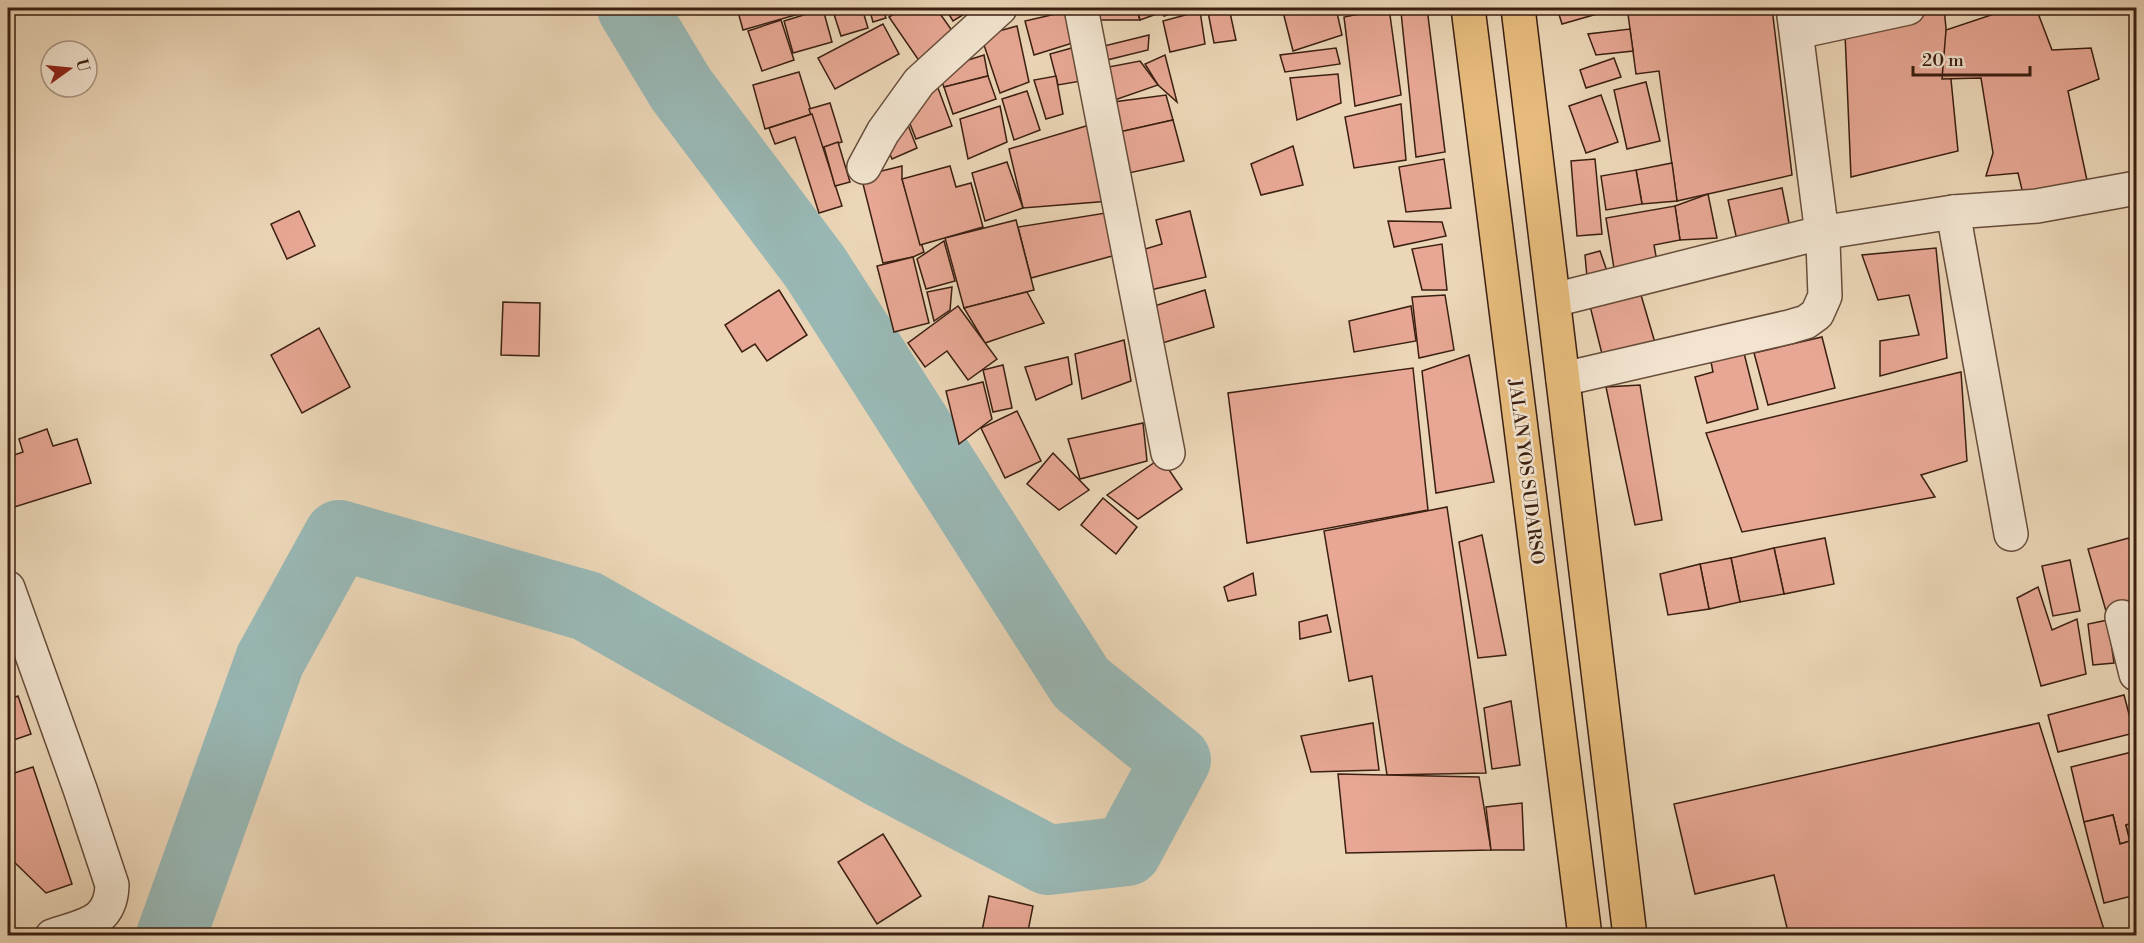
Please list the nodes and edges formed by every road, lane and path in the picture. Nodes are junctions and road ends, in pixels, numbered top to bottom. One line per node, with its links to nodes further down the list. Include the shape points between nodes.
1 (1000, 8): 7 (street, via 919,82 883,132)
2 (1081, 8): 13 (street)
3 (1468, 8): 19 (highway, JALAN YOS SUDARSO)
4 (1518, 8): 11 (highway)
5 (1908, 8): 6 (street)
6 (1795, 20): 10 (street)
7 (864, 167)
8 (2136, 188): 9 (street, via 2037,206)
9 (1953, 212): 10 (street); 14 (street)
10 (1820, 233): 11 (street); 12 (street, via 1825,296 1817,314 1806,322)
11 (1554, 300): 12 (highway)
12 (1563, 379): 20 (highway)
13 (1168, 453)
14 (2012, 534)
15 (8, 588): 18 (street, via 111,885 111,901 105,913 92,922)
16 (2122, 617): 17 (street)
17 (2136, 674)
18 (52, 936)
19 (1585, 936)
20 (1630, 936)

